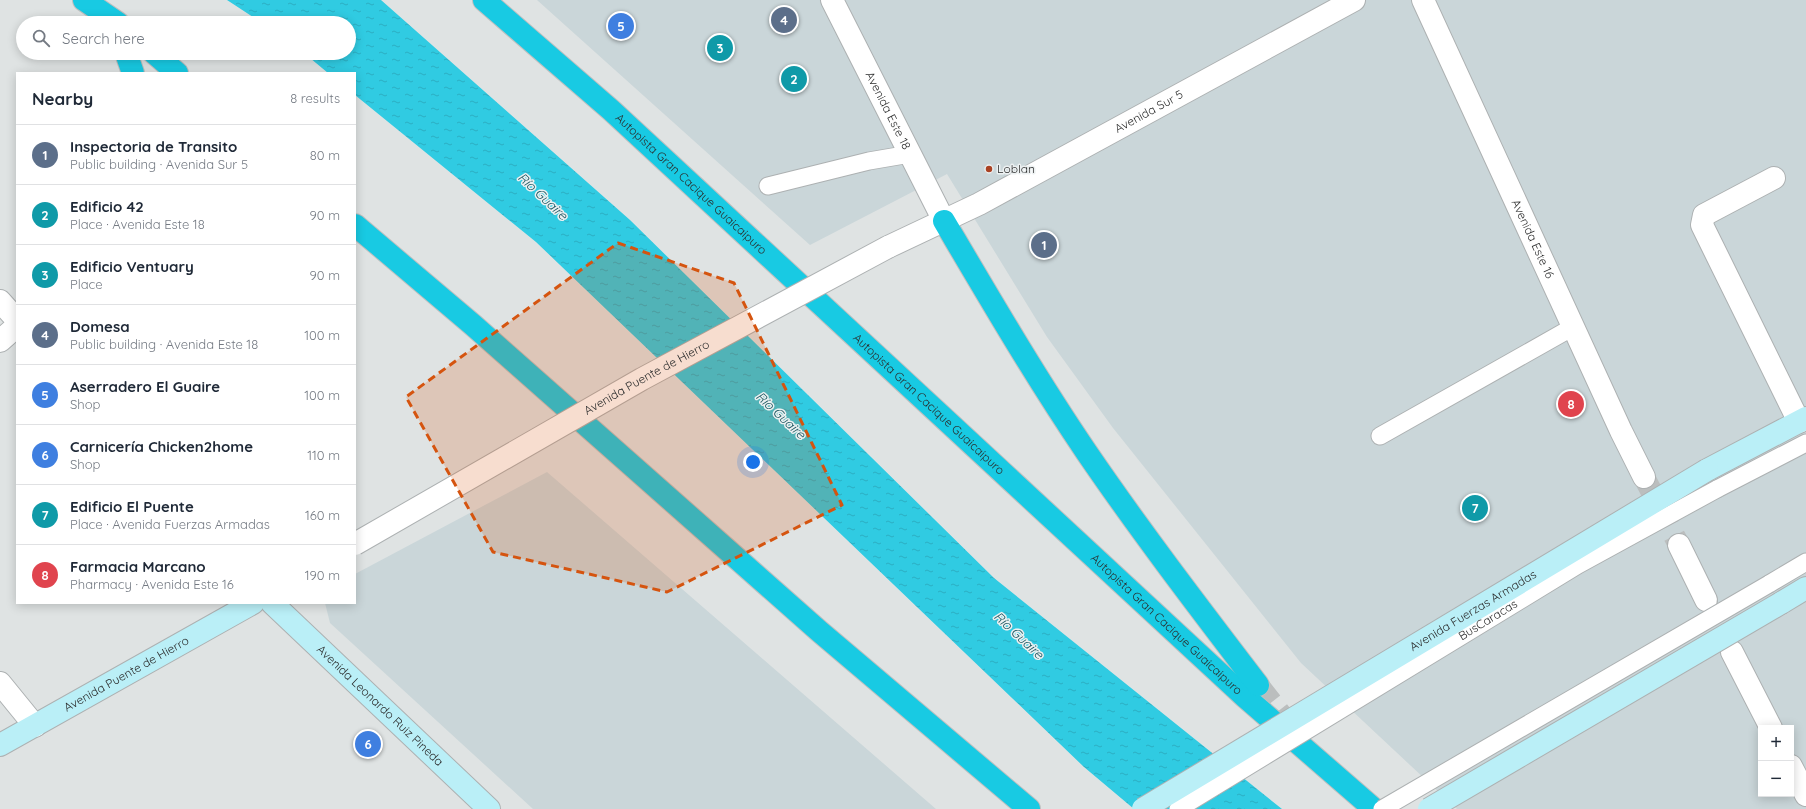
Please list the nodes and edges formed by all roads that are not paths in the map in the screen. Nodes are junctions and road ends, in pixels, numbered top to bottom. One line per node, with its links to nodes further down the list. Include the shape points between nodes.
1 (84, 0): 6 (highway)
2 (484, 0): 44 (highway, Autopista Gran Cacique Guaicaipuro, via 611,110 1234,686)
3 (832, 0): 11 (street, Avenida Este 18)
4 (1354, 0): 14 (street, Avenida Sur 5)
5 (1423, 0): 19 (street, Avenida Este 16)
6 (108, 16)
7 (128, 60): 9 (highway)
8 (162, 60): 10 (highway)
9 (133, 72)
10 (176, 72)
11 (910, 154): 13 (lane, via 869,161); 14 (street, Avenida Este 18)
12 (1774, 178): 21 (street, via 1704,215 1702,225)
13 (768, 186)
14 (944, 221): 25 (street, Avenida Puente de Hierro, bridge, via 888,247 642,379); 34 (highway, via 1008,330 1087,453 1192,600)
15 (356, 226): 41 (highway, via 473,325 819,631)
16 (0, 301): 17 (street)
17 (16, 319)
18 (16, 327): 20 (street)
19 (1573, 327): 22 (lane); 24 (street, Avenida Este 16)
20 (0, 341)
21 (1803, 420): 42 (main road, Avenida Fuerzas Armadas, bridge, via 1707,470)
22 (1380, 436)
23 (1806, 443): 43 (lane, BusCaracas, bridge, via 1578,565)
24 (1644, 477)
25 (356, 543)
26 (1679, 546): 29 (street)
27 (1806, 562): 45 (lane, bridge)
28 (1806, 588): 46 (main road, bridge)
29 (1706, 600)
30 (251, 604): 36 (main road, Avenida Puente de Hierro)
31 (273, 604): 40 (main road, Avenida Leonardo Ruiz Pineda)
32 (1732, 652): 35 (street)
33 (0, 683): 36 (street)
34 (1258, 685)
35 (1769, 725)
36 (35, 726): 37 (main road, Avenida Puente de Hierro)
37 (0, 745)
38 (1794, 772): 39 (street)
39 (1806, 795)
40 (489, 809)
41 (1029, 809)
42 (1143, 809)
43 (1178, 809)
44 (1374, 809)
45 (1382, 809)
46 (1429, 809)

